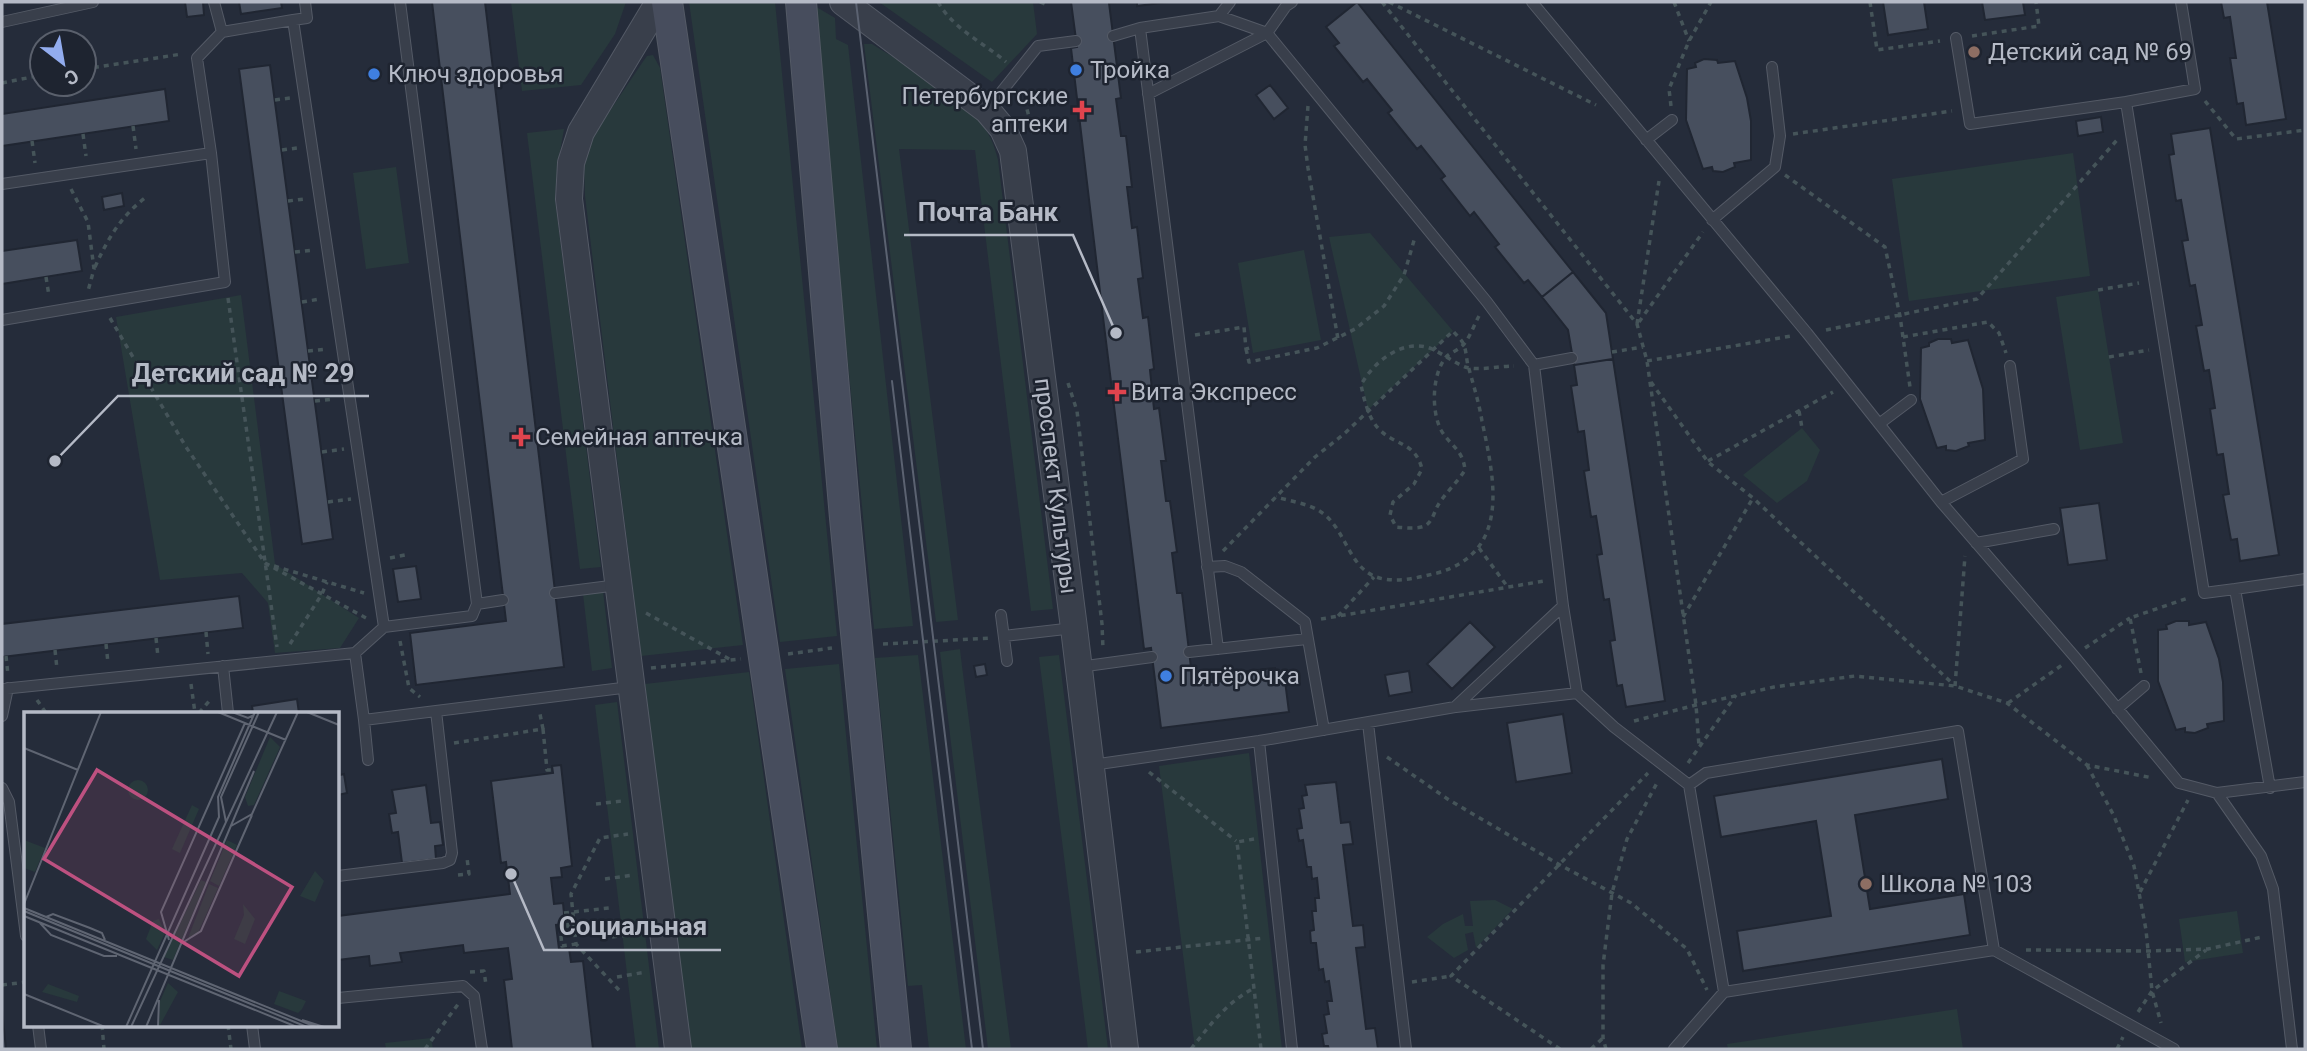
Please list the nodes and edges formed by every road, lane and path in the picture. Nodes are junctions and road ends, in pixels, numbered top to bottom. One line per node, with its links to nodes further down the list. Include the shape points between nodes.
1 (93, 2): 21 (lane)
2 (214, 2): 23 (lane)
3 (305, 2): 20 (lane, via 307,18)
4 (400, 2): 121 (lane)
5 (659, 2): 115 (street, via 581,132 571,163 569,200)
6 (667, 2): 230 (main road)
7 (801, 2): 231 (main road)
8 (843, 2): 40 (street, проспект Культуры)
9 (1230, 2): 19 (lane)
10 (1292, 2): 24 (lane)
11 (1382, 2): 69 (path)
12 (1389, 2): 38 (path)
13 (1532, 2): 47 (lane)
14 (1674, 2): 28 (path)
15 (1711, 2): 28 (path)
16 (1870, 2): 26 (path, via 1877,50)
17 (2036, 2): 26 (path, via 2039,26)
18 (2181, 2): 35 (lane)
19 (1219, 16): 22 (lane); 24 (lane)
20 (293, 20): 23 (lane); 95 (lane)
21 (2, 22)
22 (1140, 28): 25 (lane); 36 (lane)
23 (222, 32): 29 (lane)
24 (1266, 33): 34 (lane); 36 (lane)
25 (1113, 36)
26 (1956, 38): 39 (lane)
27 (1076, 41): 40 (lane, via 1038,46)
28 (1689, 41): 41 (path, via 1669,89)
29 (197, 58): 30 (path, via 185,54); 49 (lane)
30 (98, 67)
31 (1772, 67): 46 (lane)
32 (28, 78): 33 (path)
33 (2, 83)
34 (1310, 83): 58 (lane); 73 (path, via 1305,145)
35 (2195, 89): 37 (lane); 44 (path, via 2236,139)
36 (1149, 94): 72 (lane)
37 (2126, 102): 39 (lane, via 1970,124); 42 (lane)
38 (1597, 106)
39 (1968, 109): 46 (path)
40 (987, 110): 129 (street, проспект Культуры, via 1013,151)
41 (1672, 120): 47 (lane)
42 (2130, 125): 61 (lane); 67 (path, via 1978,299)
43 (133, 126): 50 (path)
44 (2305, 130)
45 (83, 134): 53 (path)
46 (1780, 136): 51 (lane)
47 (1646, 140): 52 (lane)
48 (32, 141): 55 (path)
49 (211, 153): 50 (lane); 62 (lane)
50 (138, 163): 53 (lane)
51 (1775, 167): 59 (lane); 67 (path, via 1885,247)
52 (1669, 168): 59 (lane); 69 (path, via 1659,181)
53 (88, 170): 54 (lane)
54 (64, 174): 55 (lane); 60 (path, via 88,222)
55 (38, 178): 56 (lane)
56 (2, 184)
57 (145, 198): 60 (path, via 128,210)
58 (1420, 220): 64 (lane); 73 (path, via 1404,275 1384,306)
59 (1712, 220): 69 (path); 70 (lane)
60 (94, 269): 66 (path)
61 (2155, 281): 63 (path); 77 (lane)
62 (225, 282): 65 (lane); 107 (path)
63 (2098, 290)
64 (1487, 302): 74 (path); 85 (lane)
65 (101, 303): 66 (lane); 107 (path, via 186,447)
66 (84, 306): 68 (lane)
67 (1900, 316): 70 (path); 71 (path)
68 (2, 320)
69 (1637, 324): 76 (path)
70 (1807, 333): 84 (path); 89 (lane)
71 (1903, 337): 86 (path, via 1989,322 1999,333); 90 (path)
72 (1179, 338): 78 (path, via 1244,327); 108 (lane)
73 (1338, 339): 78 (path, via 1249,362)
74 (1464, 344): 79 (path, via 1453,331); 82 (path); 87 (path)
75 (1252, 347): 78 (path)
76 (1643, 347): 80 (path); 84 (path)
77 (2165, 348): 81 (path); 117 (lane)
78 (1246, 349)
79 (1434, 349): 82 (path); 91 (path); 91 (path, via 1410,347 1393,352 1374,366 1361,385)
80 (1612, 352)
81 (2109, 357)
82 (1446, 358): 87 (path); 91 (path, via 1434,411 1442,431 1464,460 1465,470 1425,526 1396,527 1390,515 1393,502 1414,484 1422,469 1419,457 1376,426)
83 (1573, 358): 85 (lane)
84 (1647, 361): 88 (path)
85 (1534, 365): 87 (path); 110 (lane)
86 (2010, 366): 102 (lane, via 2023,459)
87 (1468, 368): 106 (path, via 1493,478 1489,527)
88 (1649, 379): 97 (path); 125 (path)
89 (1847, 384): 92 (path); 93 (lane)
90 (1911, 400): 93 (lane)
91 (1368, 410): 99 (path)
92 (1799, 411): 94 (path); 97 (path)
93 (1879, 424): 102 (lane)
94 (1802, 428)
95 (357, 448): 96 (path); 98 (lane)
96 (322, 453)
97 (1708, 461): 100 (path)
98 (364, 497): 101 (path); 119 (lane)
99 (1276, 497): 108 (path); 109 (path, via 1320,510 1335,524 1350,555)
100 (1753, 498): 125 (path); 149 (path)
101 (328, 502)
102 (1941, 502): 104 (lane)
103 (2054, 529): 105 (lane)
104 (1967, 533): 105 (lane); 149 (path)
105 (1976, 543): 156 (lane)
106 (1479, 548): 109 (path, via 1449,569 1419,578); 113 (path)
107 (265, 563): 112 (path); 118 (path); 141 (path)
108 (1207, 567): 126 (lane, via 1225,566 1241,572); 135 (lane)
109 (1374, 577): 124 (path)
110 (1560, 579): 113 (path); 122 (lane)
111 (2305, 579): 114 (lane)
112 (327, 582): 118 (path); 119 (path)
113 (1507, 587): 124 (path)
114 (2235, 589): 117 (lane); 183 (lane)
115 (619, 592): 116 (lane); 142 (path); 148 (street)
116 (555, 593)
117 (2204, 593): 150 (path, via 2130,618)
118 (322, 594): 128 (path); 141 (path)
119 (379, 597): 128 (lane)
120 (503, 600): 121 (lane)
121 (477, 604): 127 (lane, via 472,616)
122 (1563, 606): 152 (lane); 155 (lane)
123 (1001, 615): 131 (lane)
124 (1338, 616): 126 (path)
125 (1683, 618): 154 (path)
126 (1305, 622): 132 (lane)
127 (397, 625): 128 (lane); 157 (path, via 410,688)
128 (384, 627): 137 (lane)
129 (1074, 628): 131 (lane); 145 (street, проспект Культуры)
130 (206, 632): 146 (path)
131 (1004, 636): 133 (path); 143 (lane)
132 (1307, 639): 135 (lane); 166 (lane)
133 (874, 645)
134 (839, 647): 138 (path)
135 (1218, 649): 136 (lane)
136 (1189, 652)
137 (355, 653): 141 (lane); 162 (lane)
138 (782, 654)
139 (1152, 657): 145 (lane)
140 (745, 659): 142 (path)
141 (279, 660): 144 (lane)
142 (731, 660): 148 (path)
143 (1007, 661)
144 (223, 666): 146 (lane); 159 (lane)
145 (1079, 667): 174 (street, проспект Культуры)
146 (210, 668): 147 (lane)
147 (190, 670): 151 (lane); 158 (path)
148 (637, 678): 157 (lane); 185 (street)
149 (1955, 686): 153 (path, via 1855,676); 175 (path, via 2007,704)
150 (2144, 686): 156 (lane)
151 (5, 689): 161 (lane)
152 (1577, 693): 155 (lane); 164 (lane)
153 (1736, 695): 154 (path); 170 (path)
154 (1696, 705): 164 (path); 170 (path)
155 (1455, 707): 163 (lane)
156 (2117, 709): 179 (lane)
157 (436, 711): 162 (lane); 191 (lane, via 450,860)
158 (195, 712)
159 (228, 712)
160 (551, 712): 165 (path, via 540,713)
161 (2, 716)
162 (364, 720): 171 (lane)
163 (1368, 723): 166 (lane); 169 (lane)
164 (1614, 727): 173 (lane)
165 (542, 729): 168 (path); 176 (path, via 547,770)
166 (1324, 730): 167 (lane)
167 (1259, 741): 172 (lane); 186 (lane)
168 (454, 743)
169 (1371, 746): 189 (path, via 1449,800); 209 (lane)
170 (1699, 746): 177 (path)
171 (368, 760)
172 (1133, 760): 174 (lane); 187 (path)
173 (1662, 764): 177 (lane); 189 (path); 192 (path, via 1627,839)
174 (1090, 765): 232 (street, проспект Культуры)
175 (2087, 765): 179 (path); 193 (path, via 2114,816 2134,866)
176 (552, 769)
177 (1679, 777): 180 (lane)
178 (2305, 782): 183 (lane)
179 (2179, 783): 182 (lane)
180 (1689, 785): 202 (lane, via 1706,773 1958,731); 214 (lane)
181 (2, 788): 195 (lane, via 9,802)
182 (2194, 788): 184 (lane); 193 (path)
183 (2270, 788): 184 (lane)
184 (2217, 793): 197 (lane, via 2261,856 2273,889)
185 (651, 832): 196 (path, via 600,838 571,894); 229 (street)
186 (1270, 837): 187 (path); 198 (lane)
187 (1237, 842): 199 (path)
188 (466, 848): 190 (path, via 469,874)
189 (1560, 864): 192 (path); 206 (path)
190 (456, 875)
191 (340, 876)
192 (1612, 893): 214 (path, via 1687,949 1707,991); 221 (path, via 1603,965)
193 (2139, 894): 204 (path)
194 (609, 908): 196 (path)
195 (24, 909)
196 (573, 912): 200 (path); 200 (path, via 565,913 568,926 560,927 562,946)
197 (2278, 933): 201 (path); 242 (lane)
198 (1280, 936): 199 (path); 235 (lane)
199 (1250, 940): 205 (path); 210 (path)
200 (576, 944): 212 (path)
201 (2208, 949): 204 (path); 213 (path)
202 (1994, 950): 214 (lane); 216 (lane)
203 (2022, 950): 204 (path)
204 (2148, 951): 213 (path)
205 (1136, 952)
206 (1451, 976): 209 (path); 237 (path)
207 (24, 982): 208 (path)
208 (2, 985)
209 (1399, 985): 236 (lane)
210 (1255, 988): 233 (path, via 1223,1009); 234 (path)
211 (469, 990): 215 (lane, via 457,985); 227 (path); 228 (lane, via 476,1003)
212 (619, 990)
213 (2152, 991): 216 (path); 222 (path)
214 (1724, 992): 240 (lane)
215 (340, 998)
216 (2129, 1025): 222 (lane); 241 (path)
217 (38, 1026): 223 (lane)
218 (102, 1026): 224 (path)
219 (228, 1026): 225 (path)
220 (252, 1026): 226 (lane)
221 (1603, 1038): 238 (path); 239 (path)
222 (2171, 1048)
223 (41, 1049)
224 (104, 1049)
225 (231, 1049)
226 (255, 1049)
227 (425, 1049)
228 (482, 1049)
229 (678, 1049)
230 (822, 1049)
231 (895, 1049)
232 (1125, 1049)
233 (1191, 1049)
234 (1261, 1049)
235 (1292, 1049)
236 (1406, 1049)
237 (1560, 1049)
238 (1591, 1049)
239 (1606, 1049)
240 (1674, 1049)
241 (2117, 1049)
242 (2292, 1049)

